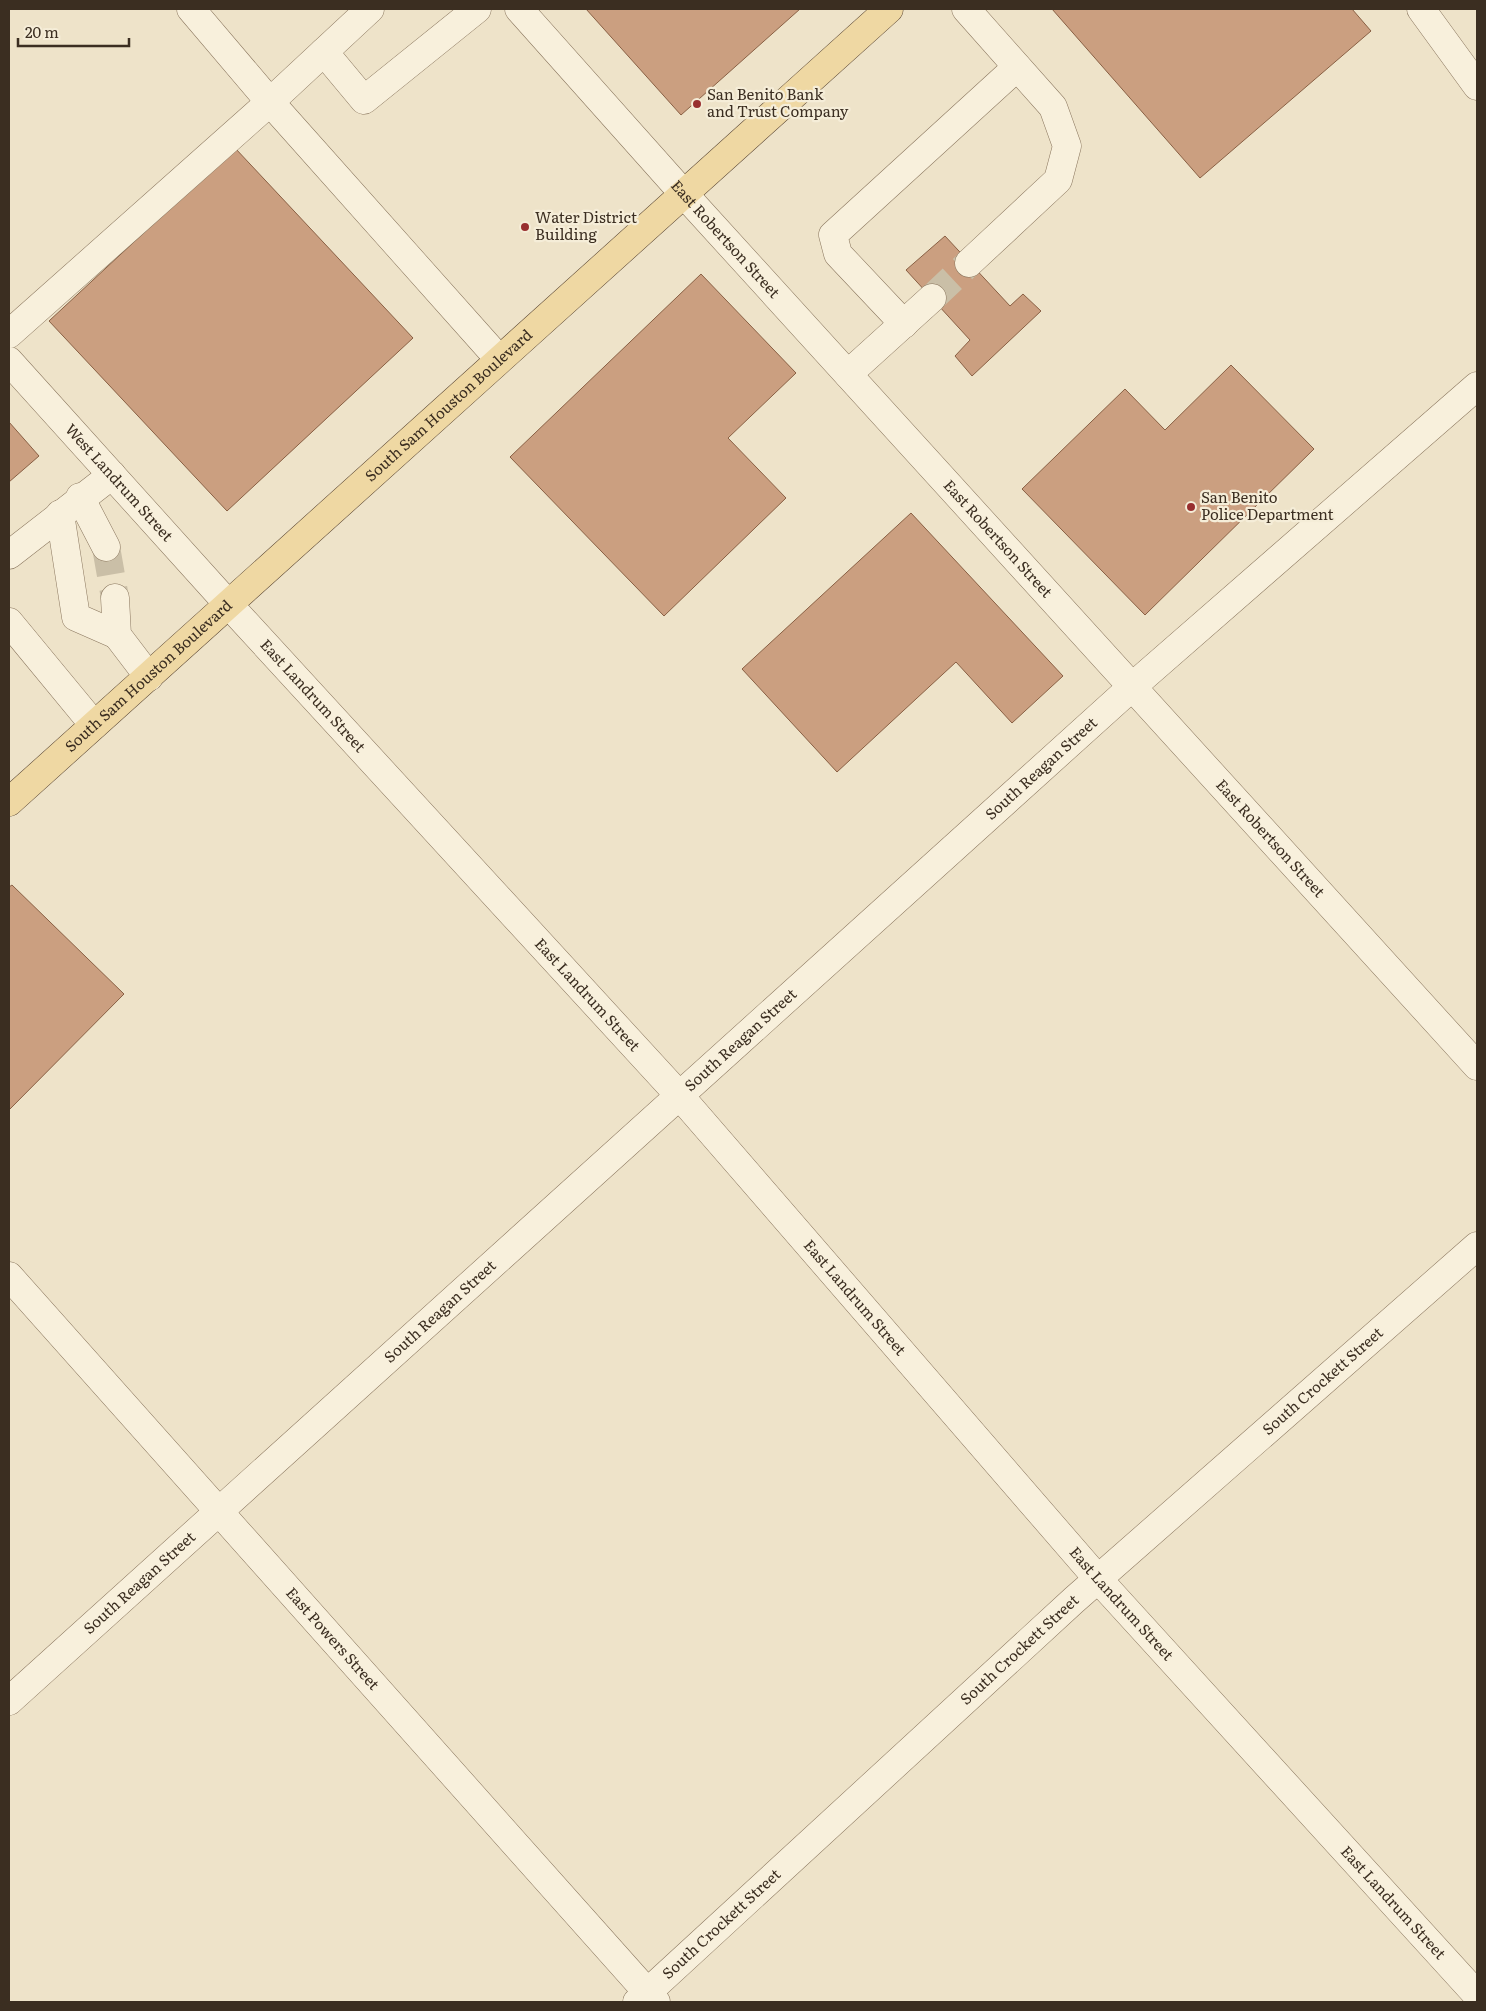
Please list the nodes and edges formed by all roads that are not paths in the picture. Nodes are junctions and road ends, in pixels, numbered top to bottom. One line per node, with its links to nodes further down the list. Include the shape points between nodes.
1 (191, 9): 11 (street)
2 (369, 9): 8 (street)
3 (477, 9): 8 (street, via 364,100)
4 (519, 9): 12 (street, East Robertson Street)
5 (889, 9): 12 (main road, South Sam Houston Boulevard)
6 (966, 9): 9 (street)
7 (1421, 9): 10 (street)
8 (324, 52): 11 (street)
9 (1017, 67): 13 (street, via 1053,107 1067,146 1058,180); 15 (street, via 833,235 838,254)
10 (1477, 86)
11 (270, 102): 16 (street); 17 (street)
12 (683, 193): 17 (main road, South Sam Houston Boulevard); 19 (street, East Robertson Street)
13 (969, 263)
14 (932, 298): 15 (street)
15 (904, 324): 19 (street)
16 (9, 334)
17 (499, 359): 26 (main road, South Sam Houston Boulevard)
18 (9, 361): 21 (street, West Landrum Street)
19 (848, 374): 30 (street, East Robertson Street)
20 (1477, 386): 30 (street, South Reagan Street)
21 (112, 475): 22 (street); 26 (street, West Landrum Street)
22 (70, 506): 23 (street); 24 (street); 28 (street, via 76,617)
23 (106, 547)
24 (9, 555)
25 (115, 598): 28 (street)
26 (229, 605): 29 (main road, South Sam Houston Boulevard); 34 (street, East Landrum Street)
27 (9, 622): 31 (street)
28 (117, 635): 29 (street)
29 (148, 677): 31 (main road, South Sam Houston Boulevard)
30 (1133, 686): 33 (street, East Robertson Street); 34 (street, South Reagan Street)
31 (94, 725): 32 (main road, South Sam Houston Boulevard)
32 (9, 802)
33 (1477, 1066)
34 (679, 1095): 37 (street, South Reagan Street); 38 (street, East Landrum Street)
35 (1477, 1246): 38 (street, South Crockett Street)
36 (9, 1276): 37 (street, East Powers Street)
37 (219, 1512): 39 (street, South Reagan Street); 41 (street, East Powers Street)
38 (1098, 1579): 40 (street, East Landrum Street); 41 (street, South Crockett Street)
39 (9, 1701)
40 (1477, 1995)
41 (647, 1999)

